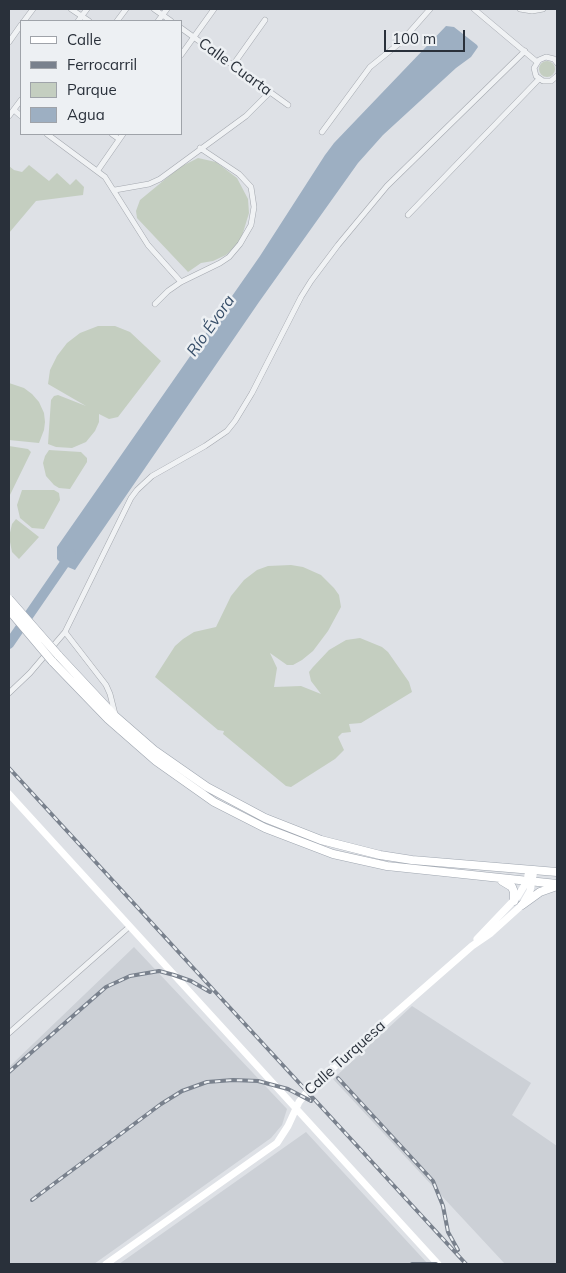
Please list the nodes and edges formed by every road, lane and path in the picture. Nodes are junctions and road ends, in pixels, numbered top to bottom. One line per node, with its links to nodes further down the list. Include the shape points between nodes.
1 (33, 9): 14 (street)
2 (71, 9): 13 (street)
3 (87, 9): 13 (street)
4 (126, 9): 15 (street)
5 (154, 9): 12 (street)
6 (168, 9): 12 (street)
7 (214, 9): 21 (street)
8 (430, 9): 36 (street, via 401,42 370,66)
9 (474, 9): 23 (street)
10 (520, 9): 11 (street)
11 (543, 9)
12 (163, 15): 16 (street); 17 (street)
13 (79, 19)
14 (25, 20)
15 (118, 20)
16 (159, 20)
17 (170, 20)
18 (265, 20): 27 (street)
19 (20, 26): 22 (street)
20 (182, 29): 21 (street, Calle Cuarta)
21 (194, 37): 24 (street); 27 (street, Calle Cuarta)
22 (9, 42)
23 (525, 51): 26 (street); 49 (street, via 388,186 338,245 301,297 235,422 205,446 152,476 137,490)
24 (182, 54)
25 (556, 61): 26 (street, via 546,57)
26 (537, 62): 29 (street, via 535,72)
27 (233, 65): 30 (street, Calle Cuarta)
28 (557, 77): 29 (street, via 547,82)
29 (539, 79): 44 (street)
30 (270, 92): 32 (street, Calle Cuarta); 41 (street, via 246,116)
31 (20, 101): 33 (street)
32 (288, 105)
33 (14, 110): 34 (street); 35 (street)
34 (20, 115)
35 (9, 116)
36 (322, 132)
37 (48, 135): 42 (street)
38 (113, 135): 40 (street)
39 (122, 135): 40 (street)
40 (119, 139): 42 (street)
41 (200, 148): 43 (street, via 156,182); 45 (street, via 231,167 246,181 253,193 253,215 247,233 235,251 220,263)
42 (98, 170): 43 (street)
43 (115, 190): 45 (street, via 148,245)
44 (408, 215)
45 (182, 282): 46 (street)
46 (155, 304)
47 (9, 599): 50 (main road, bridge)
48 (9, 610): 50 (main road, bridge)
49 (65, 632): 51 (street); 52 (street, via 106,685)
50 (55, 658): 52 (main road); 56 (main road, via 108,719 143,751 186,783 238,815 291,839 350,858 403,869)
51 (9, 692)
52 (115, 716): 54 (main road, via 154,750 207,787 304,834 380,855)
53 (9, 794): 61 (street)
54 (532, 870): 55 (main road); 57 (street, Calle Turquesa)
55 (557, 872)
56 (490, 877): 57 (main road); 59 (main road, via 508,884 514,892)
57 (530, 881): 58 (main road); 59 (street, Calle Turquesa); 60 (street, Calle Turquesa, via 530,891)
58 (557, 885): 60 (main road)
59 (514, 901): 62 (street, Calle Turquesa)
60 (522, 905): 62 (street, Calle Turquesa)
61 (129, 927): 63 (street); 64 (street)
62 (472, 946): 64 (street, Calle Turquesa, via 312,1087)
63 (9, 1033)
64 (295, 1108): 65 (street, Calle Turquesa, via 285,1133 272,1147); 66 (street)
65 (106, 1264)
66 (438, 1264)

